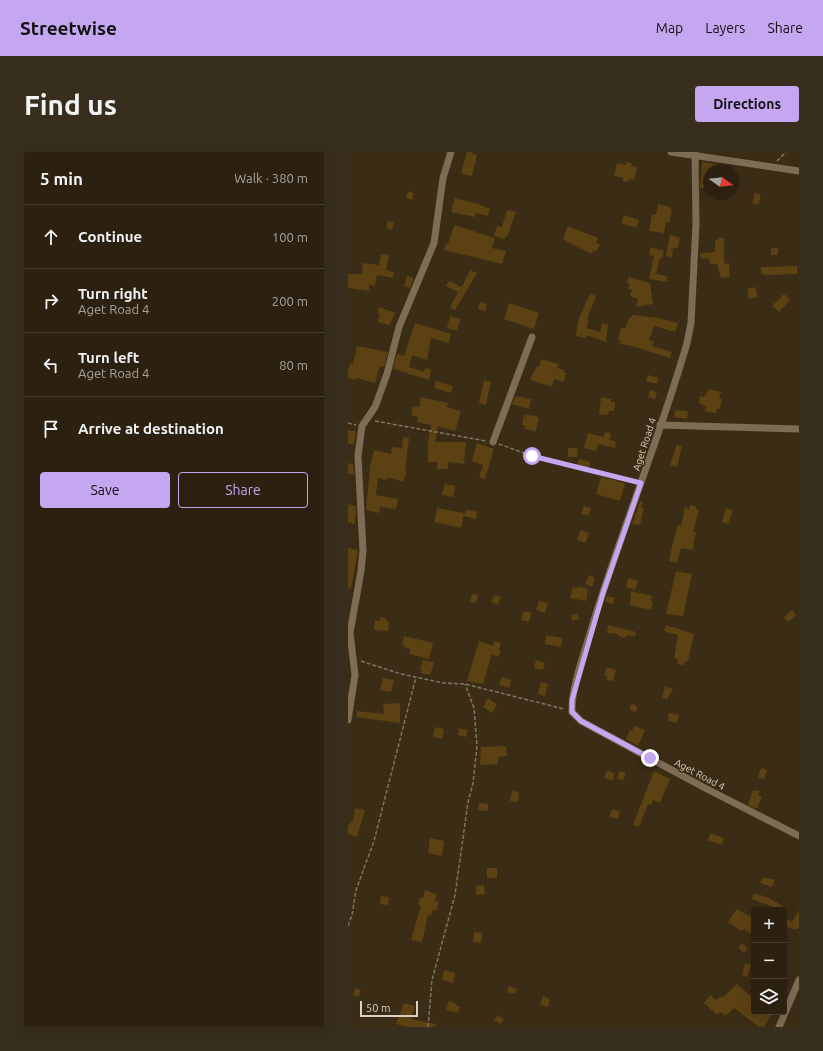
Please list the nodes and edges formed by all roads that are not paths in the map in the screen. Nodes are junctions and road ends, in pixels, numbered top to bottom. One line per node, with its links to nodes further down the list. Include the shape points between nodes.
1 (451, 152): 9 (street, via 443,178 434,243 399,327 387,374 375,407 362,426 358,456 363,551 350,634 355,675)
2 (671, 152): 3 (street)
3 (695, 154): 4 (street); 6 (street, Aget Road 4, via 696,224 691,323)
4 (799, 171)
5 (532, 337): 8 (street)
6 (660, 425): 7 (street); 10 (street, Aget Road 4, via 586,648 572,700 572,712 581,721)
7 (799, 429)
8 (493, 442)
9 (348, 720)
10 (799, 836)
11 (799, 980): 12 (street)
12 (778, 1027)

